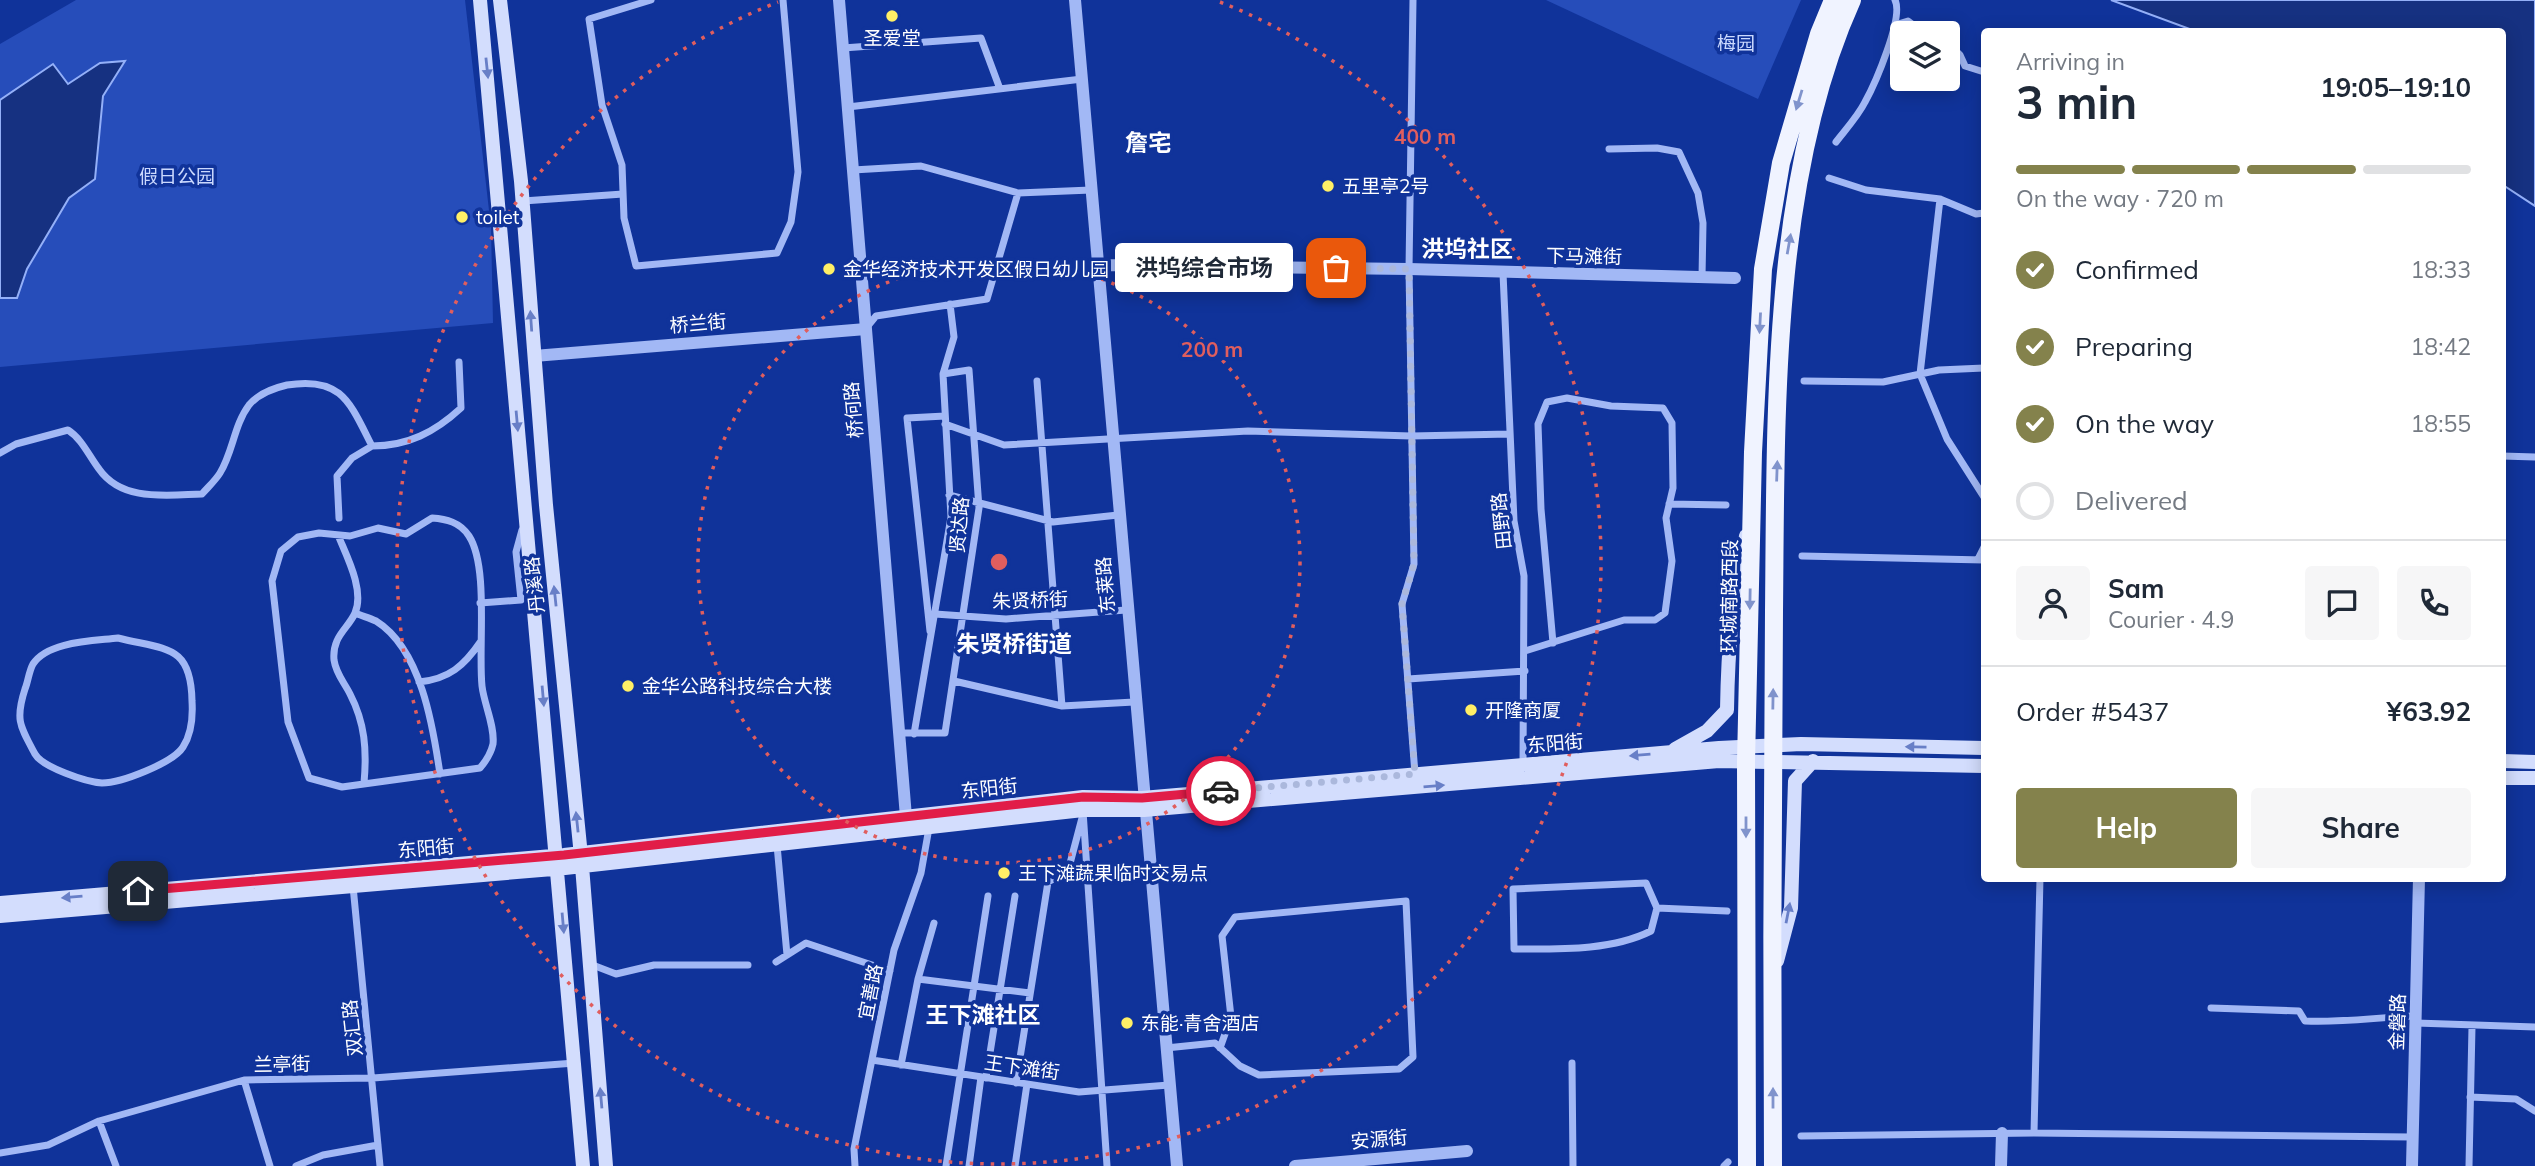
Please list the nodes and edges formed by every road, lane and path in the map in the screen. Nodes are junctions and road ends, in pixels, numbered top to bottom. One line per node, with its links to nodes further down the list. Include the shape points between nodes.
1 (480, 0): 61 (main road, 丹溪路, one-way to 61)
2 (500, 0): 28 (main road, 丹溪路)
3 (651, 0): 26 (street, via 589,19 602,105 622,165)
4 (783, 0): 26 (street, via 798,172 791,222 777,253 636,266)
5 (839, 0): 14 (street, 桥何路)
6 (1075, 0): 17 (street, 东莱路)
7 (1413, 0): 31 (street)
8 (1833, 0): 12 (main road)
9 (1852, 0): 12 (main road)
10 (1895, 0): 11 (street)
11 (1895, 21)
12 (1826, 37): 59 (main road, 环城南路西段, one-way to 59, via 1780,163 1763,269); 88 (main road, one-way to 12, via 1784,274)
13 (1890, 38): 20 (street, via 1865,102)
14 (843, 48): 18 (street, via 981,38); 19 (street, 桥何路)
15 (1960, 55): 16 (street, via 1965,66)
16 (1981, 71)
17 (1082, 79): 18 (street); 24 (street, 东莱路)
18 (1000, 89): 19 (street)
19 (848, 107): 22 (street, 桥何路)
20 (1836, 142)
21 (1609, 149): 33 (street, via 1679,152 1698,193)
22 (853, 170): 25 (street, via 920,166); 36 (street, 桥何路)
23 (1829, 178): 27 (street, via 1866,190)
24 (1091, 190): 25 (street); 30 (street, 东莱路)
25 (1018, 193): 35 (street, via 987,299)
26 (623, 194): 28 (street)
27 (1940, 199): 29 (street); 41 (street)
28 (522, 201): 37 (main road, 丹溪路, one-way to 28)
29 (1981, 213)
30 (1097, 265): 31 (street, 下马滩街); 48 (street, 东莱路)
31 (1409, 269): 32 (street, 下马滩街); 47 (street)
32 (1503, 273): 33 (street, 下马滩街); 46 (street, 田野路)
33 (1702, 277): 34 (street, 下马滩街)
34 (1735, 278)
35 (950, 304): 36 (street, via 876,316); 40 (street, via 954,337)
36 (866, 329): 37 (street, 桥兰街); 84 (street, 桥何路)
37 (534, 356): 105 (main road, 丹溪路, one-way to 37)
38 (458, 362): 50 (street, via 461,408 418,438)
39 (1981, 368): 41 (street)
40 (943, 374): 44 (street); 45 (street, 贤达路, via 969,370)
41 (1920, 374): 43 (street, via 1883,382); 54 (street, via 1947,439)
42 (1037, 381): 49 (street)
43 (1804, 381)
44 (945, 420): 45 (street); 55 (street); 74 (street, via 907,418)
45 (974, 434): 49 (street, via 1004,445); 56 (street, 贤达路)
46 (1510, 434): 47 (street); 76 (street, 田野路, via 1514,521 1524,576)
47 (1411, 436): 48 (street, via 1248,431); 78 (street, via 1414,564 1402,604)
48 (1112, 440): 49 (street); 60 (street, 东莱路)
49 (1041, 444): 63 (street)
50 (372, 446): 51 (street, via 354,411 335,390 320,382 279,387 251,402 220,473 202,494 154,496 123,490 107,481 68,430); 62 (street, via 352,458 337,476)
51 (0, 453)
52 (2506, 456): 53 (street)
53 (2535, 457)
54 (1981, 492)
55 (949, 495): 56 (street); 70 (street, via 951,517)
56 (979, 501): 63 (street); 71 (street, 贤达路)
57 (1669, 504): 58 (street); 75 (street, via 1666,518 1672,561 1665,613 1654,620 1623,620); 75 (street, via 1672,423 1663,408 1567,398 1547,402 1538,424)
58 (1726, 505)
59 (1752, 507): 87 (main road, via 1732,593 1727,710 1707,731); 89 (main road, 环城南路西段, one-way to 89)
60 (1118, 515): 63 (street); 68 (street, 东莱路)
61 (526, 517): 67 (street, via 516,552 521,600); 106 (main road, 丹溪路, one-way to 106)
62 (339, 518)
63 (1047, 520): 72 (street)
64 (338, 535): 67 (street, via 378,528 406,534 432,518 448,519 469,536 478,561); 69 (street, via 351,566 358,599); 99 (street, via 298,537 281,551 272,581 288,722 309,778 342,787)
65 (1802, 555): 66 (street)
66 (1981, 559)
67 (480, 603): 73 (street)
68 (1126, 610): 72 (street, 朱贤桥街); 81 (street, 东莱路)
69 (355, 614): 80 (street, via 383,627); 99 (street, via 344,625 334,662 362,720)
70 (935, 614): 71 (street, 朱贤桥街); 74 (street)
71 (964, 616): 72 (street, 朱贤桥街); 79 (street, 贤达路)
72 (1054, 616): 82 (street)
73 (481, 641): 80 (street, via 448,676); 95 (street, via 482,687 493,743 480,768)
74 (931, 642): 85 (street)
75 (1553, 643): 76 (street)
76 (1525, 651): 77 (street, 田野路)
77 (1525, 671): 78 (street); 93 (street, 田野路)
78 (1408, 679): 96 (street)
79 (954, 681): 82 (street); 85 (street, 贤达路, via 945,733)
80 (419, 682): 95 (street, via 427,699)
81 (1134, 702): 82 (street); 100 (street, 东莱路)
82 (1062, 706)
83 (19, 724): 83 (street, via 38,760 100,783 121,780 175,757 184,746 193,722 191,675 184,660 169,651 118,638 53,649 34,663 18,712)
84 (899, 733): 85 (street, 贤达路); 102 (street, 桥何路)
85 (914, 734)
86 (1981, 748): 88 (main road, 东阳街, one-way to 88)
87 (1669, 752): 89 (main road, 东阳街); 93 (main road, 东阳街, one-way to 93)
88 (1772, 753): 89 (main road, 东阳街); 90 (main road, 东阳街); 123 (main road)
89 (1746, 754): 100 (main road, 东阳街, one-way to 89); 169 (main road, 环城南路西段, one-way to 169)
90 (1813, 761): 94 (main road, 东阳街); 123 (main road, one-way to 90, via 1790,908 1795,781)
91 (2506, 761): 92 (main road)
92 (2535, 762)
93 (1523, 765): 96 (main road, 东阳街)
94 (1981, 766)
95 (440, 774): 99 (street)
96 (1415, 774): 100 (main road, 东阳街)
97 (2506, 778): 98 (main road)
98 (2535, 778)
99 (364, 783)
100 (1143, 804): 101 (main road, 东阳街); 102 (main road, 东阳街, via 1083,797); 131 (street, 东莱路)
101 (1083, 810): 103 (main road, 东阳街); 126 (street, via 1068,871 1048,882); 144 (street)
102 (906, 817): 105 (main road, 东阳街)
103 (929, 828): 104 (main road, 东阳街); 121 (street, 宜善路, via 921,873)
104 (777, 845): 105 (main road, 东阳街); 117 (street)
105 (581, 860): 106 (main road, 东阳街); 119 (main road, 丹溪路)
106 (558, 862): 109 (main road, 东阳街); 112 (main road, 东阳街, one-way to 112); 134 (main road, 丹溪路, one-way to 134)
107 (2040, 882): 149 (street)
108 (2419, 882): 128 (street, 金磐路)
109 (353, 886): 115 (main road, 东阳街); 138 (street, 双汇路)
110 (988, 896): 124 (street)
111 (1015, 896): 125 (street)
112 (0, 903)
113 (1657, 908): 113 (street, via 1646,883 1513,889 1514,949 1631,941 1651,931); 114 (street)
114 (1727, 911)
115 (0, 916)
116 (934, 923): 122 (street)
117 (787, 955): 118 (street); 121 (street, via 806,943)
118 (776, 962)
119 (590, 964): 120 (street, via 616,974 654,965); 160 (main road, 丹溪路, one-way to 119)
120 (748, 965)
121 (890, 971): 133 (street, 宜善路)
122 (918, 979): 124 (street); 136 (street)
123 (1772, 979): 170 (main road, one-way to 123)
124 (973, 986): 125 (street); 137 (street)
125 (999, 988): 126 (street); 139 (street)
126 (1030, 993): 141 (street)
127 (2211, 1008): 128 (street, via 2299,1011 2305,1021 2357,1017)
128 (2416, 1020): 129 (street); 151 (street, 金磐路)
129 (2472, 1027): 130 (street); 145 (street)
130 (2535, 1027)
131 (1166, 1048): 132 (street, via 1215,1043); 143 (street, 东莱路)
132 (1220, 1048): 132 (street, via 1259,1075 1399,1069 1413,1057 1406,901 1235,917 1222,936 1231,1017)
133 (872, 1060): 136 (street, 王下滩街); 161 (street, 宜善路, via 854,1149)
134 (575, 1063): 138 (street, 兰亭街); 159 (main road, 丹溪路)
135 (1572, 1063): 168 (street)
136 (901, 1065): 137 (street, 王下滩街)
137 (959, 1074): 139 (street, 王下滩街); 162 (street)
138 (373, 1078): 140 (street, 兰亭街); 152 (street, 双汇路)
139 (983, 1078): 141 (street, 王下滩街); 163 (street)
140 (244, 1080): 147 (street, 兰亭街); 156 (street)
141 (1016, 1083): 142 (street, 王下滩街)
142 (1027, 1084): 144 (street, 王下滩街); 164 (street)
143 (1169, 1085): 144 (street, 王下滩街); 166 (street, 东莱路)
144 (1101, 1092): 165 (street)
145 (2470, 1097): 146 (street, via 2516,1099); 173 (street)
146 (2535, 1111)
147 (99, 1121): 154 (street, 兰亭街, via 48,1145); 155 (street)
148 (2002, 1133): 149 (street); 150 (street); 171 (street)
149 (2034, 1133): 151 (street)
150 (1801, 1136)
151 (2412, 1137): 172 (street, 金磐路)
152 (378, 1145): 157 (street, via 323,1155); 158 (street, 双汇路)
153 (1467, 1151): 167 (street, 安源街)
154 (0, 1153)
155 (116, 1166)
156 (270, 1166)
157 (296, 1166)
158 (380, 1166)
159 (583, 1166)
160 (606, 1166)
161 (855, 1166)
162 (946, 1166)
163 (969, 1166)
164 (1015, 1166)
165 (1107, 1166)
166 (1177, 1166)
167 (1295, 1166)
168 (1573, 1166)
169 (1747, 1166)
170 (1773, 1166)
171 (2001, 1166)
172 (2412, 1166)
173 (2469, 1166)

